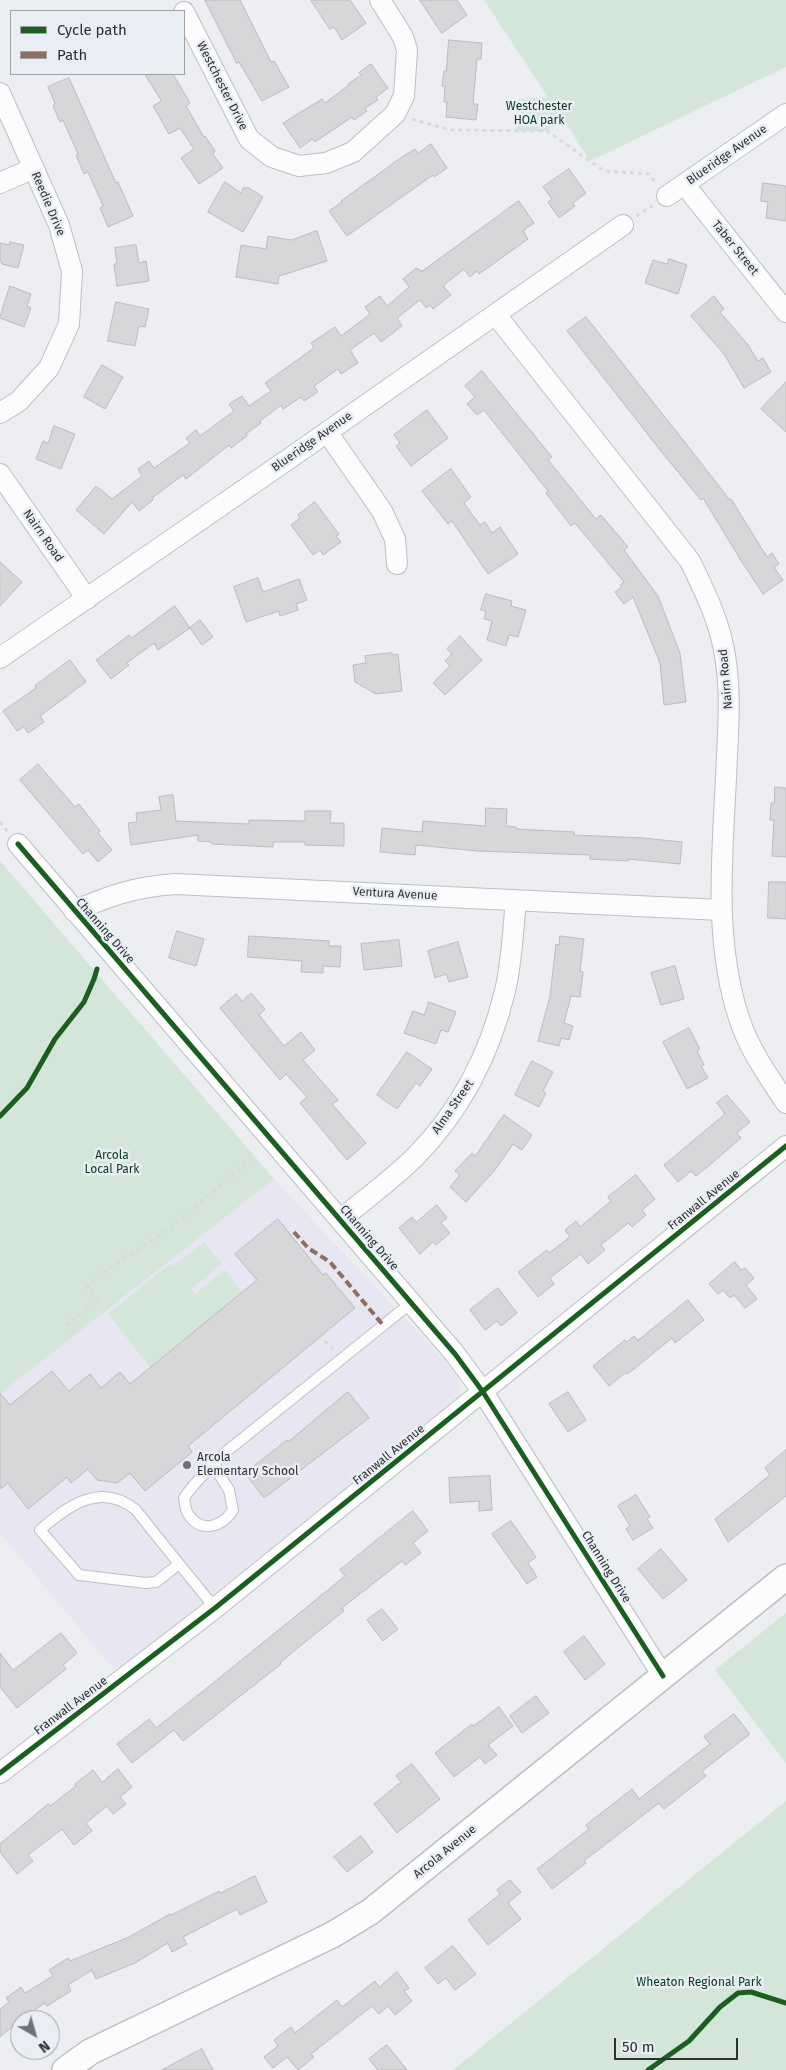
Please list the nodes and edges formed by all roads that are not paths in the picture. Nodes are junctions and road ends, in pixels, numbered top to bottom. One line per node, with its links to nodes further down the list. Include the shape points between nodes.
1 (380, 0): 2 (street, Westchester Drive, via 403,37 407,50 404,96 395,114 353,152 326,163 299,166 272,157 249,139)
2 (185, 14)
3 (0, 93): 5 (street, Reedie Drive)
4 (786, 114): 7 (street, Blueridge Avenue)
5 (34, 168): 6 (street); 12 (street, Reedie Drive, via 59,225 72,271 69,324 49,368 19,401)
6 (0, 183)
7 (684, 184): 8 (street, Blueridge Avenue); 10 (street, Taber Street)
8 (667, 196)
9 (623, 225): 11 (street, Blueridge Avenue)
10 (786, 312)
11 (496, 315): 13 (street, Blueridge Avenue); 20 (street, Nairn Road, via 690,561 710,602 723,646 730,696)
12 (0, 413)
13 (327, 432): 15 (street, via 382,511 395,539); 16 (street, Blueridge Avenue)
14 (0, 474): 16 (street, Nairn Road)
15 (397, 564)
16 (87, 599): 17 (street, Blueridge Avenue)
17 (0, 658)
18 (18, 844): 21 (street, Channing Drive)
19 (516, 900): 20 (street, Ventura Avenue); 21 (street, Ventura Avenue, via 175,884 116,893); 24 (street, Alma Street, via 506,989 490,1041 470,1085 445,1123 415,1157)
20 (721, 910): 22 (street, Nairn Road, via 728,975 740,1021 759,1062)
21 (74, 911): 24 (street, Channing Drive)
22 (786, 1103)
23 (786, 1146): 26 (street, Franwall Avenue)
24 (340, 1220): 25 (street, Channing Drive)
25 (411, 1303): 26 (street, Channing Drive); 27 (lane)
26 (483, 1392): 30 (street, Franwall Avenue); 31 (street, Channing Drive)
27 (215, 1463): 27 (lane, via 184,1498 187,1512 196,1523 207,1527 227,1519 233,1510 229,1490)
28 (180, 1564): 28 (lane, via 136,1510 128,1503 112,1498 80,1501 40,1530 79,1576 146,1584 156,1582); 30 (lane)
29 (786, 1577): 31 (street, Arcola Avenue)
30 (215, 1608): 32 (street, Franwall Avenue)
31 (664, 1676): 33 (street, Arcola Avenue, via 370,1912 332,1935 90,2052)
32 (1, 1769)
33 (63, 2069)

